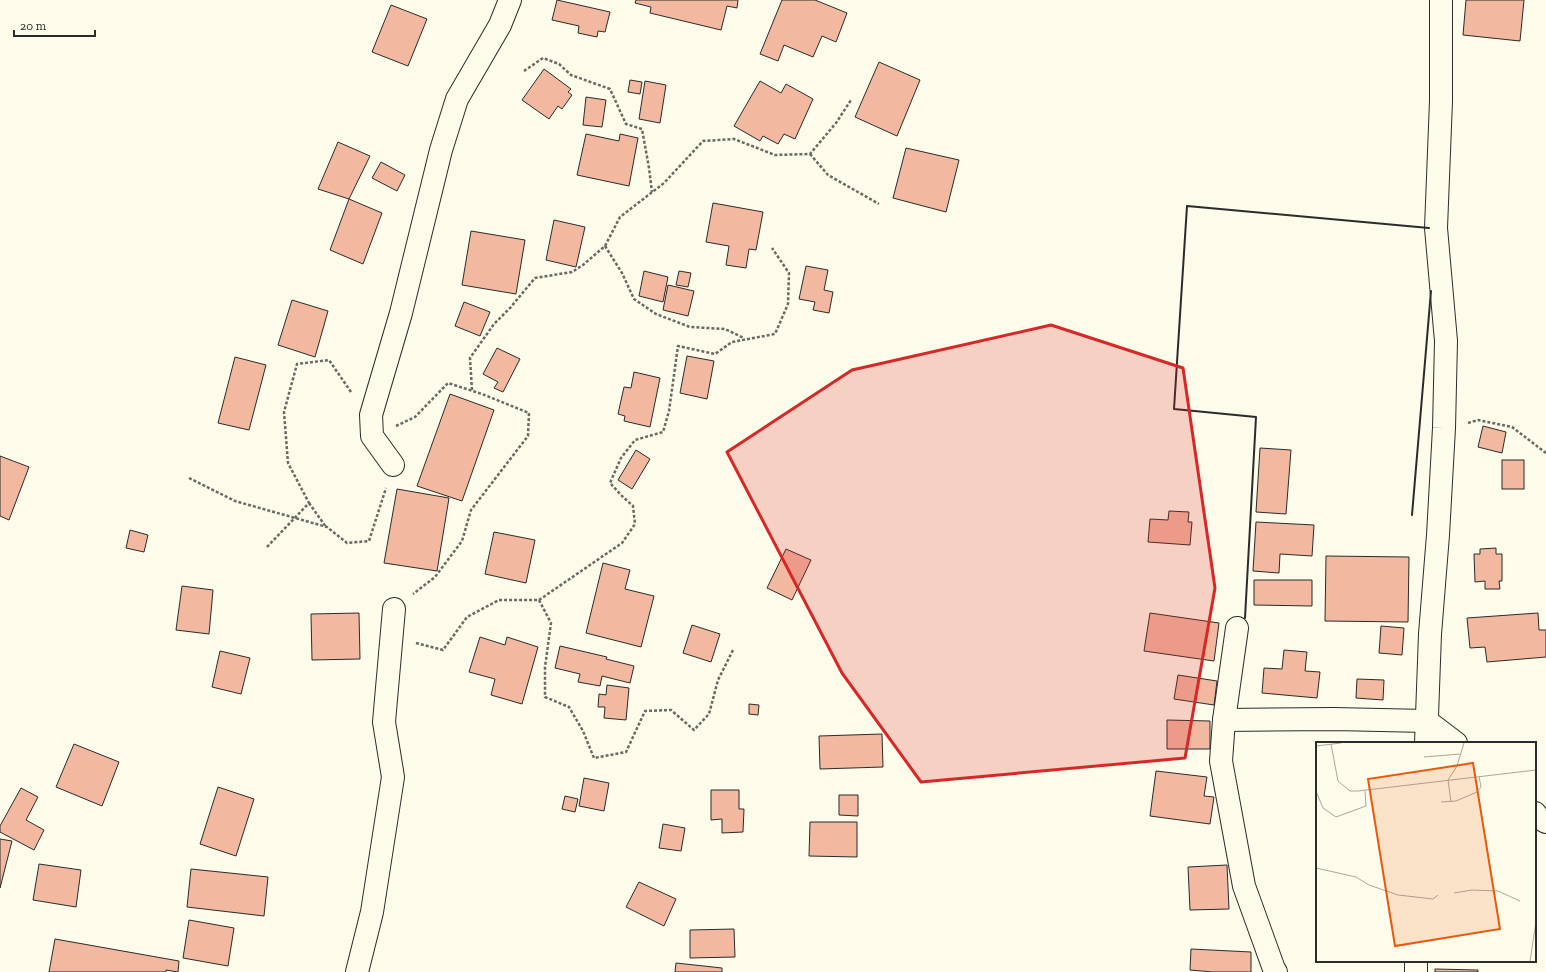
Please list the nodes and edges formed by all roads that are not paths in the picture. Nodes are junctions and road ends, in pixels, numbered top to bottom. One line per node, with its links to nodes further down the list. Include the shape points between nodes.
1 (510, 0): 3 (street, via 500,24 456,99 371,415 372,436)
2 (1441, 0): 7 (street, via 1441,101 1436,228 1446,341 1444,428 1430,634)
3 (393, 464)
4 (394, 608): 12 (street, via 384,722 393,777 372,912)
5 (1237, 628): 6 (street)
6 (1224, 720): 7 (street); 13 (street, via 1221,761 1244,886)
7 (1427, 721): 8 (street); 9 (street)
8 (1426, 742)
9 (1455, 742)
10 (1536, 814): 11 (street)
11 (1546, 822)
12 (357, 972)
13 (1276, 972)

